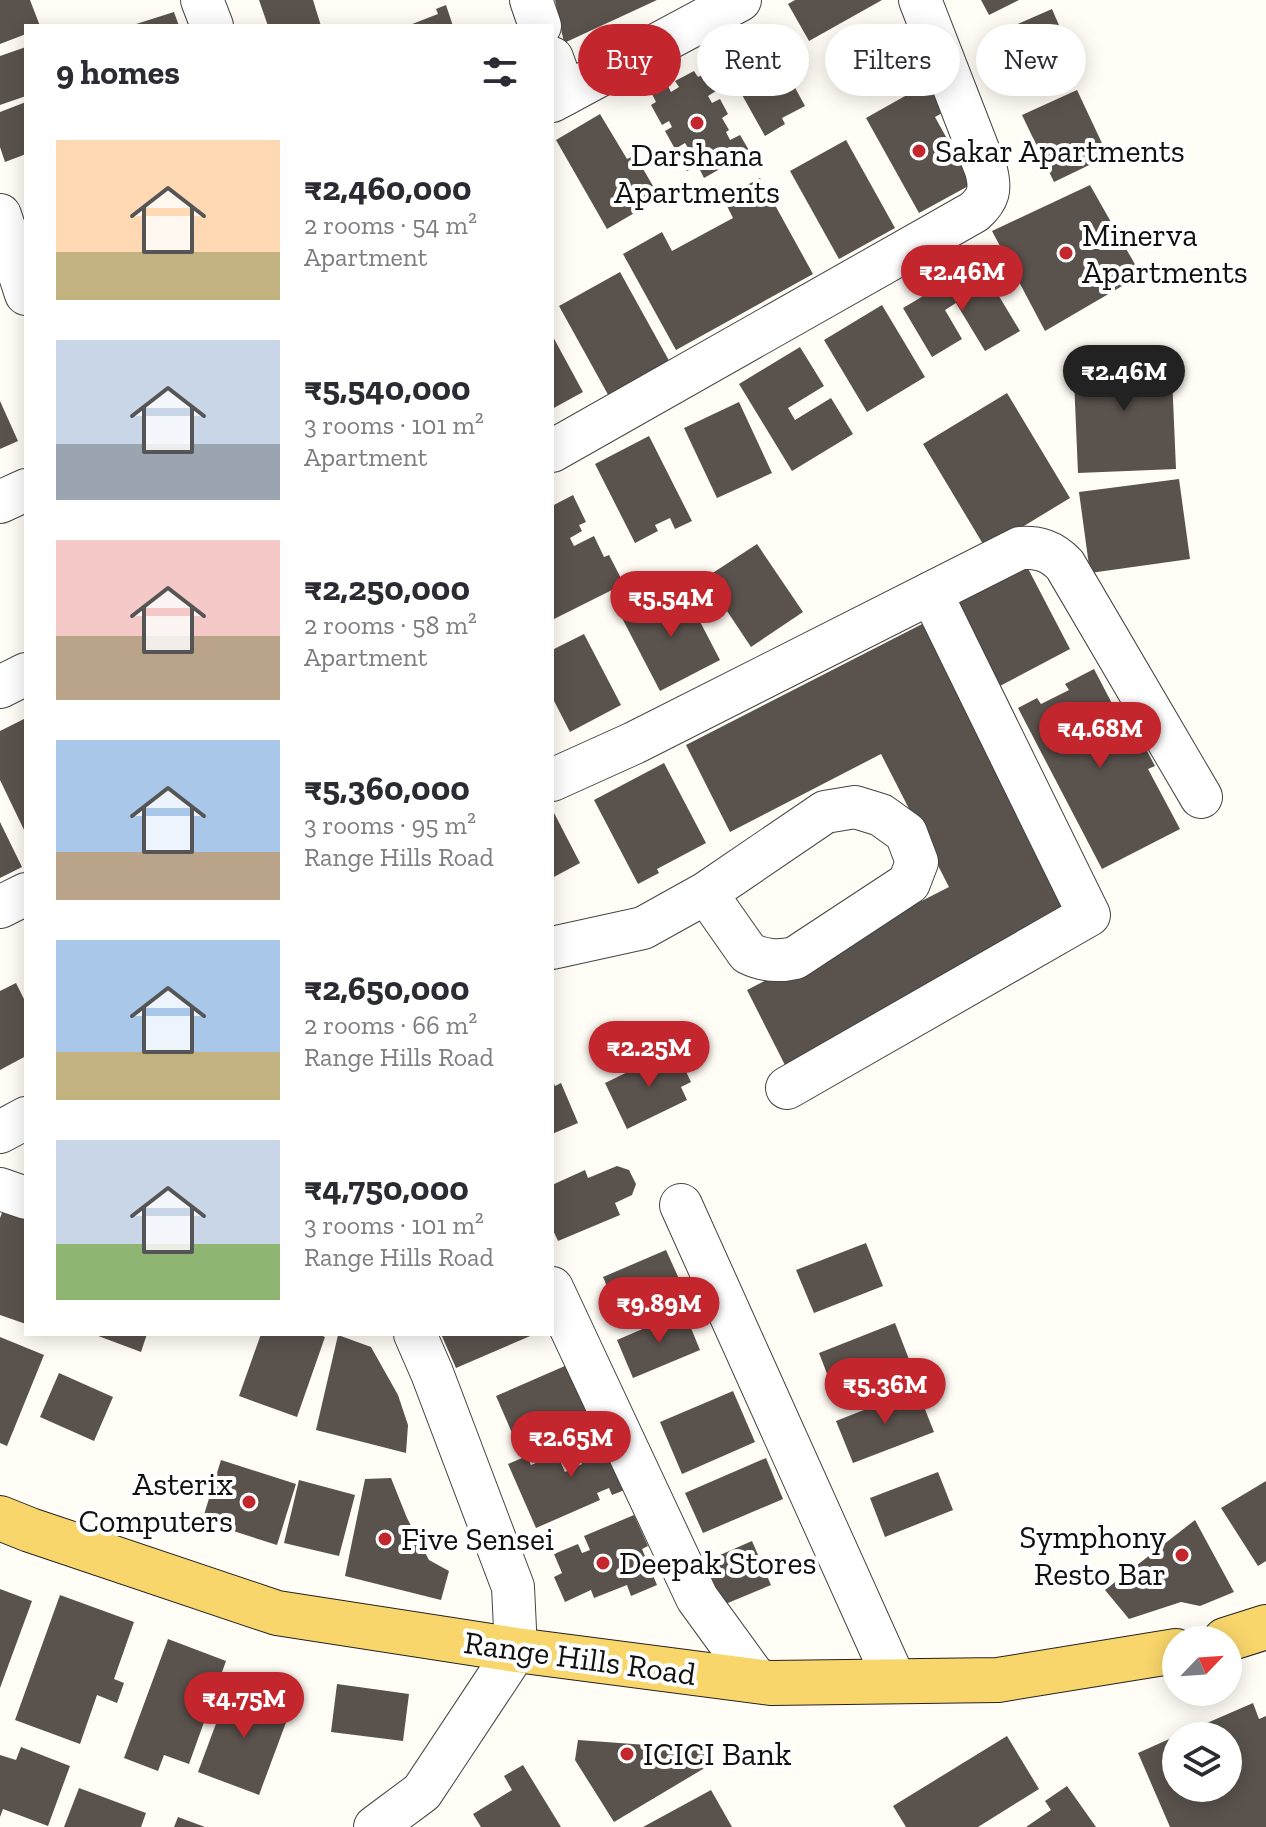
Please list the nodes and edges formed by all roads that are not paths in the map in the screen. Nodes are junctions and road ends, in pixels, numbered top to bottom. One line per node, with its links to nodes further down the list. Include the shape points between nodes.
1 (202, 0): 5 (street)
2 (531, 0): 6 (street)
3 (740, 0): 7 (street)
4 (920, 0): 10 (street, via 986,170 989,193 983,204)
5 (211, 24)
6 (539, 24)
7 (556, 85)
8 (0, 215): 9 (street)
9 (24, 288)
10 (554, 450)
11 (24, 491): 12 (street)
12 (0, 502)
13 (931, 593): 16 (street); 17 (street, via 1020,548 1055,555); 22 (street, via 1089,915)
14 (24, 675): 15 (street)
15 (0, 687)
16 (554, 779)
17 (1201, 797)
18 (706, 893): 18 (street, via 825,812 855,807 881,815 906,833 917,862 909,883 795,958 782,961 748,953); 21 (street, via 643,928)
19 (24, 895): 20 (street)
20 (0, 907)
21 (554, 948)
22 (787, 1088)
23 (24, 1119): 24 (street)
24 (0, 1132)
25 (0, 1189): 26 (street)
26 (24, 1197)
27 (681, 1205): 36 (street)
28 (554, 1292): 38 (street, via 697,1598)
29 (416, 1336): 35 (street, via 513,1587)
30 (0, 1518): 35 (main road, Range Hills Road, via 277,1613)
31 (0, 1547): 35 (main road, via 270,1641)
32 (1257, 1639): 34 (main road)
33 (1162, 1653): 36 (main road, Range Hills Road, via 998,1680)
34 (1242, 1653)
35 (508, 1663): 37 (main road, via 751,1703 999,1702 1095,1695); 38 (main road, Range Hills Road); 39 (street, via 422,1792)
36 (895, 1681): 38 (main road, Range Hills Road)
37 (1162, 1681)
38 (758, 1682)
39 (375, 1827)

